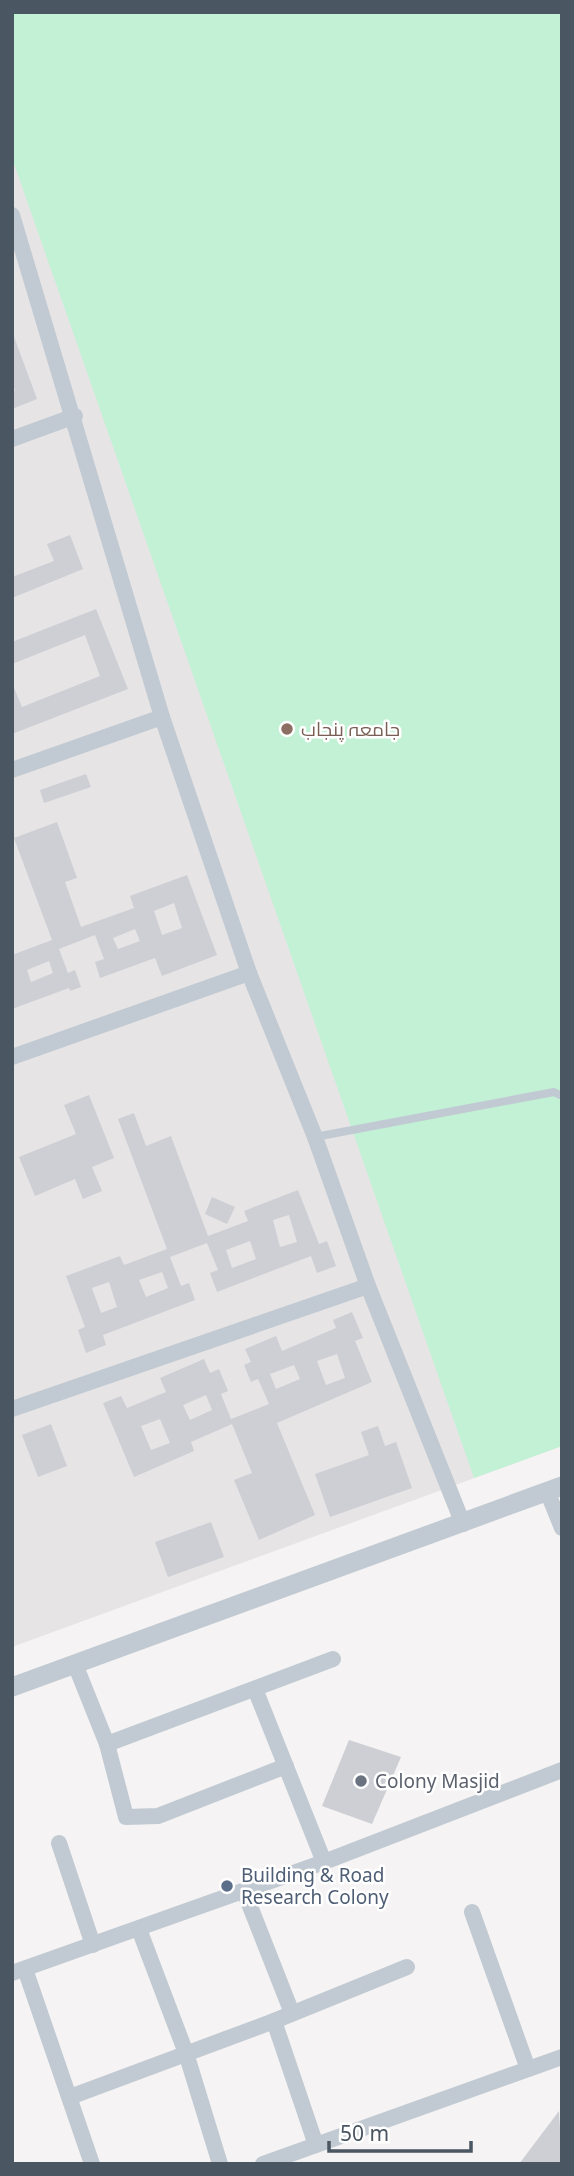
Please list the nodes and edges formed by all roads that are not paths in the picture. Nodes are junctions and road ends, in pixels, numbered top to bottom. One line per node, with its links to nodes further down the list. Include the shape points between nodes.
1 (12, 215): 2 (street)
2 (75, 416): 3 (street); 4 (street)
3 (12, 439)
4 (162, 717): 5 (street); 6 (street)
5 (12, 770)
6 (249, 972): 7 (street); 9 (street)
7 (12, 1057)
8 (562, 1097): 9 (lane, via 554,1092)
9 (315, 1137): 10 (street)
10 (368, 1286): 11 (street); 13 (street)
11 (12, 1409)
12 (554, 1488): 13 (street); 14 (street)
13 (463, 1524): 16 (street)
14 (562, 1528)
15 (333, 1659): 18 (street)
16 (75, 1664): 17 (street); 19 (street)
17 (12, 1687)
18 (255, 1689): 19 (street); 20 (street)
19 (107, 1744): 20 (street, via 126,1817 158,1816)
20 (286, 1766): 23 (street)
21 (562, 1770): 23 (street)
22 (59, 1843): 27 (street)
23 (324, 1862): 24 (street)
24 (244, 1891): 26 (street); 30 (street)
25 (472, 1912): 34 (street)
26 (139, 1929): 27 (street); 32 (street)
27 (93, 1945): 29 (street)
28 (407, 1966): 30 (street)
29 (19, 1971): 35 (street)
30 (292, 2013): 31 (street)
31 (274, 2021): 32 (street); 36 (street)
32 (186, 2053): 35 (street); 38 (street)
33 (562, 2057): 34 (street)
34 (528, 2069): 36 (street)
35 (69, 2097): 37 (street)
36 (316, 2145): 39 (street)
37 (92, 2164)
38 (220, 2164)
39 (263, 2164)

